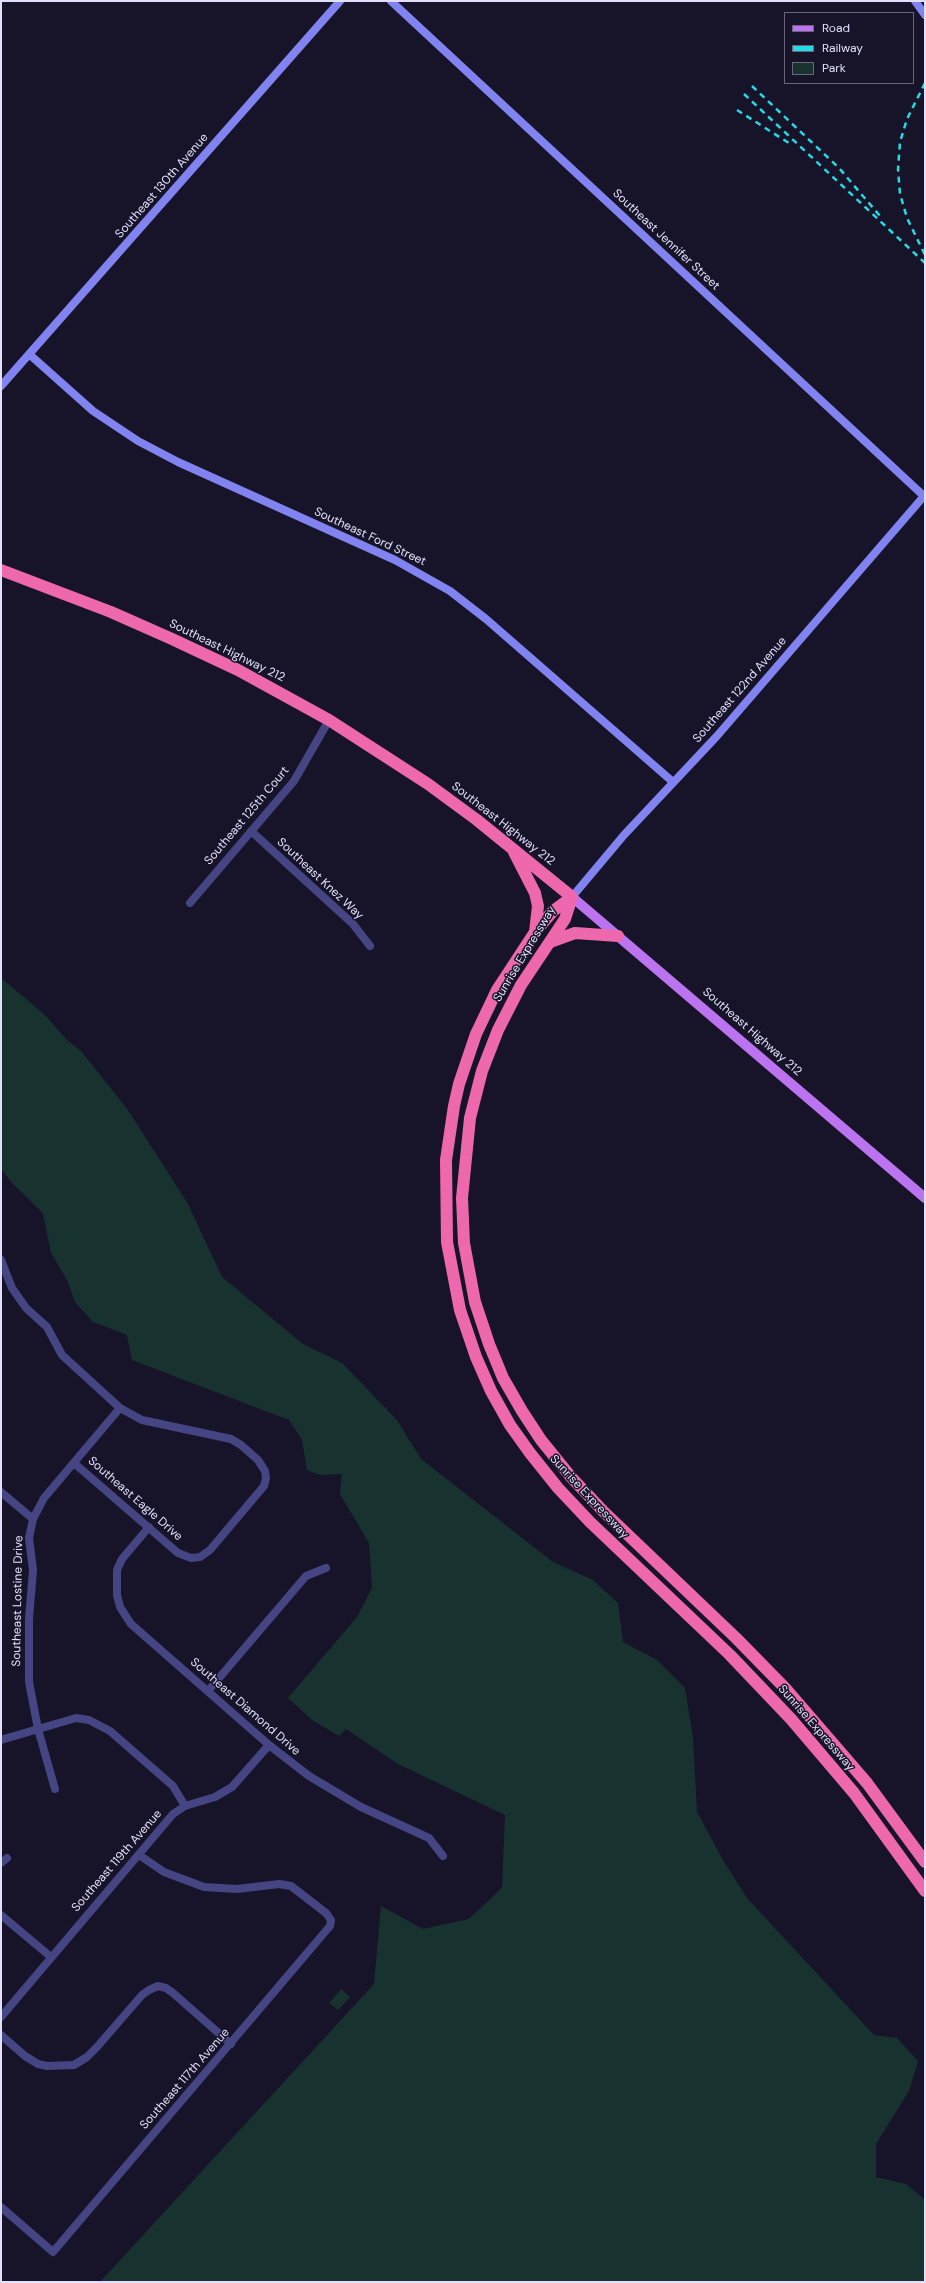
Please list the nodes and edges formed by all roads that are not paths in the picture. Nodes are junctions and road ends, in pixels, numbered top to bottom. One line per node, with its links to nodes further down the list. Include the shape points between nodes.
1 (340, 1): 5 (street, Southeast 130th Avenue)
2 (391, 1): 7 (street, Southeast Jennifer Street)
3 (915, 1): 4 (street)
4 (925, 14)
5 (29, 354): 6 (street, Southeast 130th Avenue); 10 (street, Southeast Ford Street, via 93,411 138,441 178,462 395,560 450,591 486,619)
6 (1, 386)
7 (924, 497): 10 (street, Southeast 122nd Avenue, via 721,731)
8 (1, 570): 9 (highway, Southeast Highway 212, via 111,612 172,639 244,673)
9 (329, 720): 11 (street, Southeast 125th Court, via 294,781); 12 (highway, Southeast Highway 212, via 428,784)
10 (673, 782): 13 (street, Southeast 122nd Avenue)
11 (251, 831): 14 (street, Southeast 125th Court); 18 (street, Southeast Knez Way, via 353,924)
12 (512, 848): 13 (highway, Southeast Highway 212); 15 (highway, via 538,906)
13 (572, 897): 15 (highway, Sunrise Expressway, via 553,911); 16 (main road, Southeast Highway 212); 17 (highway, Sunrise Expressway, via 565,919)
14 (190, 902)
15 (535, 932): 38 (highway, Sunrise Expressway, via 497,990 476,1034 459,1084 450,1131 445,1189 447,1242 460,1310 476,1358 510,1425 558,1488 590,1522 730,1655 791,1719 854,1793)
16 (618, 936): 17 (highway, via 576,932); 19 (main road, Southeast Highway 212)
17 (550, 942): 37 (highway, Sunrise Expressway, via 521,985 498,1030 476,1090 467,1136 462,1198 464,1243 475,1302 489,1344 503,1378 522,1411 541,1440 571,1477 786,1688 867,1783)
18 (370, 946)
19 (925, 1198)
20 (1, 1260): 21 (street, Southeast Eagle Drive)
21 (7, 1277): 22 (street); 23 (street, Southeast Eagle Drive, via 26,1308 47,1328 62,1355)
22 (1, 1285)
23 (120, 1408): 24 (street, Southeast Lostine Drive); 27 (street, Southeast Eagle Drive, via 142,1420 231,1439 258,1460 265,1471 264,1486 210,1550 200,1557 191,1558 178,1553)
24 (74, 1463): 26 (street, Southeast Lostine Drive, via 44,1498); 27 (street, Southeast Eagle Drive)
25 (1, 1492): 26 (street)
26 (33, 1519): 30 (street, Southeast Lostine Drive, via 29,1538 32,1584 27,1664)
27 (149, 1527): 29 (street, Southeast Diamond Drive, via 122,1559 117,1570 120,1607 131,1624)
28 (326, 1568): 29 (street, via 306,1576)
29 (208, 1691): 32 (street, Southeast Diamond Drive)
30 (38, 1729): 31 (street); 33 (street, Southeast Lostine Drive); 34 (street, via 76,1718 101,1724 173,1786)
31 (1, 1740)
32 (269, 1745): 34 (street, Southeast 119th Avenue, via 232,1787 215,1797); 36 (street, Southeast Diamond Drive, via 333,1792 429,1838)
33 (55, 1789)
34 (185, 1806): 35 (street, Southeast 119th Avenue, via 174,1814)
35 (139, 1855): 40 (street, Southeast 119th Avenue); 43 (street, Southeast 117th Avenue, via 164,1872 204,1887 237,1889 272,1884 291,1886 326,1913 331,1920 328,1929)
36 (443, 1856)
37 (925, 1862)
38 (925, 1891)
39 (1, 1915): 40 (street)
40 (51, 1957): 41 (street, Southeast 119th Avenue)
41 (1, 2017)
42 (1, 2035): 43 (street, via 38,2064 74,2065 97,2047 142,1995 158,1986 173,1993)
43 (231, 2044): 44 (street, Southeast 117th Avenue, via 53,2252)
44 (1, 2207)

